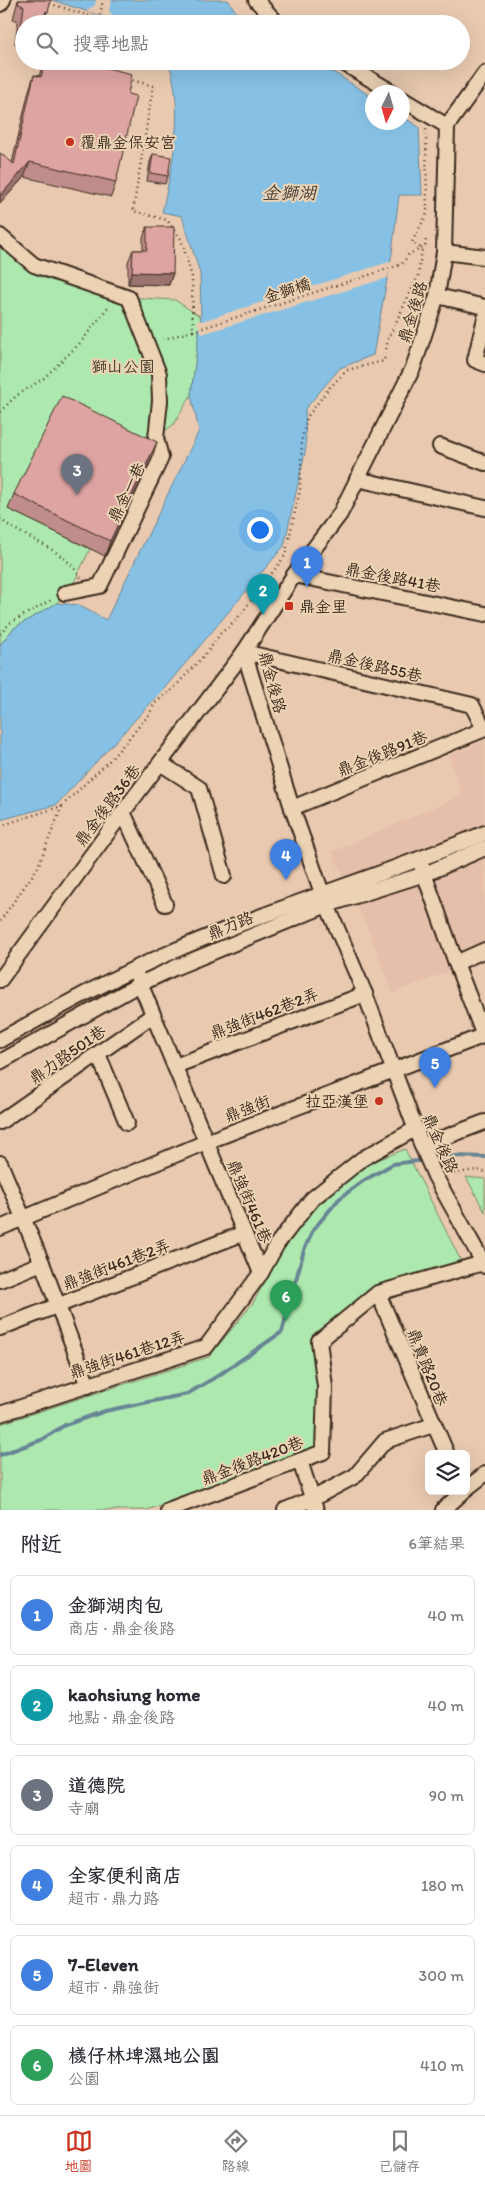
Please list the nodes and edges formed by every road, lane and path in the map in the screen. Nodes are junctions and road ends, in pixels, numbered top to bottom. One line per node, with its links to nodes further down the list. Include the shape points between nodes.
1 (3, 0): 5 (street)
2 (47, 0): 6 (path, via 48,3)
3 (103, 0): 7 (path)
4 (256, 0): 8 (street)
5 (0, 4)
6 (92, 15)
7 (99, 15)
8 (270, 15)
9 (355, 70): 12 (street)
10 (485, 73): 13 (street)
11 (126, 79): 26 (path, via 153,86 133,211 167,220 181,239 192,277)
12 (380, 85)
13 (479, 94): 16 (street)
14 (410, 104): 16 (street)
15 (425, 122): 19 (path, via 428,144 427,214 412,242)
16 (447, 126): 20 (street, 鼎金後路)
17 (0, 236): 22 (street, via 34,265)
18 (426, 239): 19 (path)
19 (422, 249): 26 (path, 金獅橋, via 409,254 402,264 388,270); 43 (path, via 418,276 388,339 384,361 347,370 307,417 302,438 300,490 285,556 237,620 220,634 173,689 155,703 148,716 111,759)
20 (444, 252): 21 (street); 23 (street, 鼎金後路)
21 (485, 257)
22 (123, 296): 27 (street, 鼎金一巷, via 129,298); 29 (path, via 108,306 81,342 44,378 16,396)
23 (437, 296): 24 (street); 32 (street, 鼎金後路, via 413,368)
24 (485, 307)
25 (485, 318): 28 (street)
26 (193, 331): 27 (path, 金獅橋)
27 (148, 344): 36 (street, 鼎金一巷, via 160,374 156,438 161,458 100,586)
28 (480, 362)
29 (0, 412)
30 (440, 446): 31 (street)
31 (485, 463)
32 (357, 479): 33 (street); 35 (street, 鼎金後路, via 340,514)
33 (485, 508)
34 (0, 519): 36 (path, via 62,557)
35 (294, 575): 38 (street, 鼎金後路41巷); 40 (street, 鼎金後路)
36 (87, 588): 37 (street, 鼎金一巷)
37 (66, 593): 39 (path, via 10,623)
38 (485, 614)
39 (0, 634)
40 (244, 652): 41 (street, 鼎金後路55巷, via 472,706); 42 (street, 鼎金後路36巷); 44 (street, 鼎金後路)
41 (485, 729): 44 (street, 鼎金後路91巷)
42 (160, 764): 45 (street, 鼎金後路36巷); 51 (street, via 199,788)
43 (62, 806): 46 (path); 54 (path, via 37,869)
44 (292, 808): 52 (street, 鼎金後路)
45 (123, 812): 53 (street); 58 (street, 鼎金後路36巷)
46 (0, 826)
47 (485, 833): 49 (street, 鼎力路)
48 (485, 848): 50 (street, 鼎力路)
49 (420, 861): 50 (street); 52 (street, 鼎力路)
50 (425, 874): 52 (street, 鼎力路); 56 (street)
51 (224, 876)
52 (324, 899): 57 (street, 鼎力路, via 177,949); 59 (street, 鼎力路); 60 (street, 鼎金後路)
53 (165, 904)
54 (0, 921)
55 (485, 950): 56 (street)
56 (456, 963): 62 (street)
57 (133, 969): 59 (street, 鼎強街461巷); 63 (street, 鼎力路)
58 (0, 980)
59 (140, 984): 61 (street, 鼎強街461巷); 65 (street, 鼎力路)
60 (365, 994): 66 (street, 鼎強街462巷2弄); 67 (street, 鼎金後路)
61 (154, 1015): 64 (street, 鼎力路501巷); 66 (street, 鼎強街461巷)
62 (485, 1035): 67 (street, 鼎強街)
63 (0, 1040)
64 (98, 1054): 68 (street, 鼎力路501巷); 69 (street)
65 (0, 1062)
66 (175, 1066): 72 (street, 鼎強街461巷)
67 (392, 1072): 71 (street, 鼎金後路); 72 (street, 鼎強街)
68 (0, 1122)
69 (127, 1122)
70 (485, 1122): 73 (street)
71 (416, 1129): 73 (street, 鼎金後路); 82 (street, 鼎強街461巷12弄, via 362,1159 312,1199)
72 (206, 1142): 77 (street, 鼎強街); 79 (street, 鼎強街461巷)
73 (422, 1146): 76 (street, 鼎金後路)
74 (0, 1163): 77 (street)
75 (485, 1172): 76 (path, via 476,1170)
76 (435, 1176): 81 (street, 鼎金後路)
77 (24, 1219): 78 (street, 鼎強街); 80 (street)
78 (0, 1228)
79 (244, 1233): 82 (street, 鼎強街461巷); 85 (street, 鼎強街461巷2弄)
80 (42, 1263): 83 (street); 85 (street)
81 (484, 1264): 84 (street, 鼎金後路420巷)
82 (261, 1273): 87 (street, 鼎強街461巷12弄, via 206,1347)
83 (0, 1280)
84 (378, 1293): 89 (street, 鼎貴路20巷); 91 (street, 鼎金後路420巷, via 319,1341 326,1387 322,1452)
85 (58, 1305): 86 (street, 鼎強街461巷2弄); 87 (street)
86 (0, 1328)
87 (88, 1386): 88 (street, 鼎強街461巷12弄)
88 (0, 1414)
89 (433, 1425): 90 (street, 鼎貴路20巷); 95 (street, via 385,1441 355,1476)
90 (445, 1450)
91 (300, 1461): 95 (street); 96 (street, 鼎金後路420巷)
92 (485, 1474): 93 (street)
93 (470, 1486)
94 (459, 1495): 98 (street)
95 (314, 1505): 97 (street)
96 (168, 1510)
97 (285, 1510)
98 (442, 1510)

